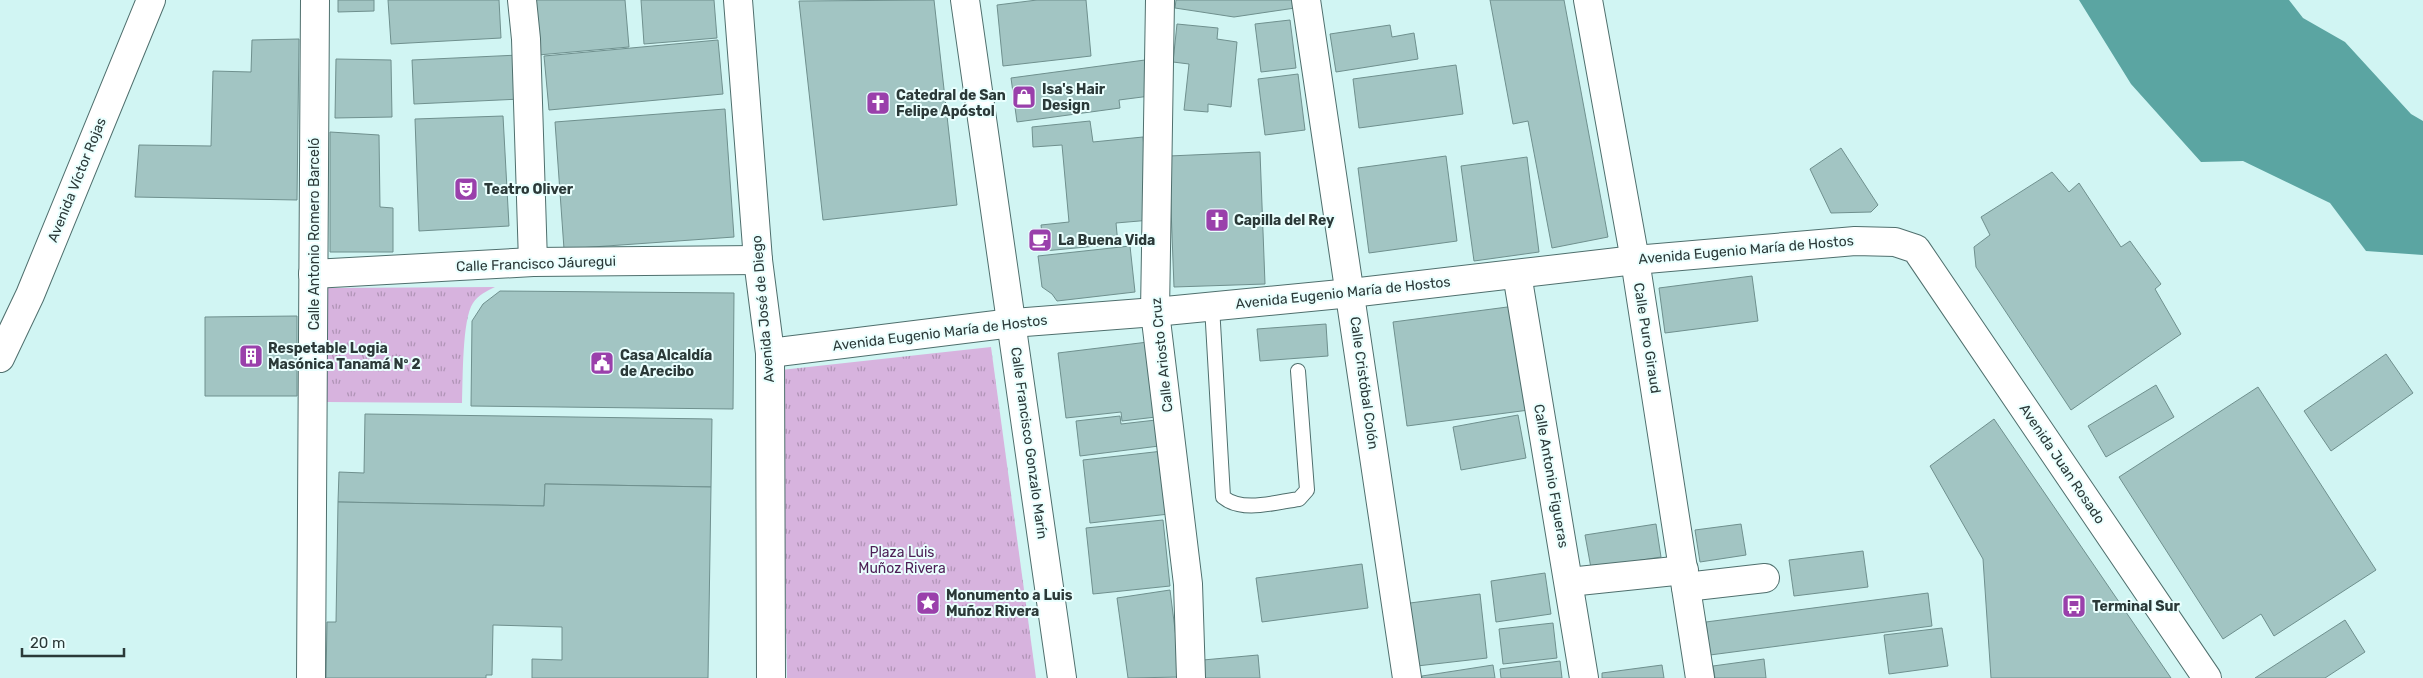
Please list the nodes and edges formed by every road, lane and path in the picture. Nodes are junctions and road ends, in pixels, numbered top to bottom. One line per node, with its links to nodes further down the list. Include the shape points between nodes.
1 (151, 0): 20 (street, Avenida Víctor Rojas, via 30,295)
2 (315, 0): 13 (street, Calle Antonio Romero Barceló)
3 (522, 0): 12 (street)
4 (738, 0): 10 (street, Avenida José de Diego)
5 (965, 0): 18 (street, Calle Francisco Gonzalo Marín)
6 (1160, 0): 17 (street, Calle Ariosto Cruz)
7 (1306, 0): 15 (street, Calle Cristóbal Colón)
8 (1588, 0): 11 (street, Calle Puro Giraud)
9 (1916, 249): 11 (street, Avenida Eugenio María de Hostos, via 1895,242 1855,241); 32 (street, Avenida Juan Rosado)
10 (758, 260): 12 (street, Calle Francisco Jáuregui); 19 (street, Avenida José de Diego)
11 (1635, 260): 14 (street, Avenida Eugenio María de Hostos); 23 (street, Calle Puro Giraud)
12 (533, 262): 13 (street, Calle Francisco Jáuregui)
13 (314, 274): 25 (street, Calle Antonio Romero Barceló)
14 (1517, 274): 15 (street, Avenida Eugenio María de Hostos); 24 (street, Calle Antonio Figueras)
15 (1351, 293): 16 (street, Avenida Eugenio María de Hostos); 29 (street, Calle Cristóbal Colón)
16 (1212, 306): 17 (street, Avenida Eugenio María de Hostos); 21 (lane, via 1224,497 1230,503 1242,506 1299,499 1307,490)
17 (1155, 312): 18 (street, Avenida Eugenio María de Hostos); 28 (street, Calle Ariosto Cruz, via 1188,584)
18 (1012, 323): 19 (street, Avenida Eugenio María de Hostos); 27 (street, Calle Francisco Gonzalo Marín)
19 (770, 353): 26 (street, Avenida José de Diego)
20 (0, 358)
21 (1298, 371)
22 (1765, 578): 23 (street)
23 (1685, 579): 24 (street); 31 (street, Calle Puro Giraud)
24 (1569, 582): 30 (street, Calle Antonio Figueras)
25 (311, 678)
26 (771, 678)
27 (1062, 678)
28 (1192, 678)
29 (1407, 678)
30 (1584, 678)
31 (1700, 678)
32 (2207, 678)

